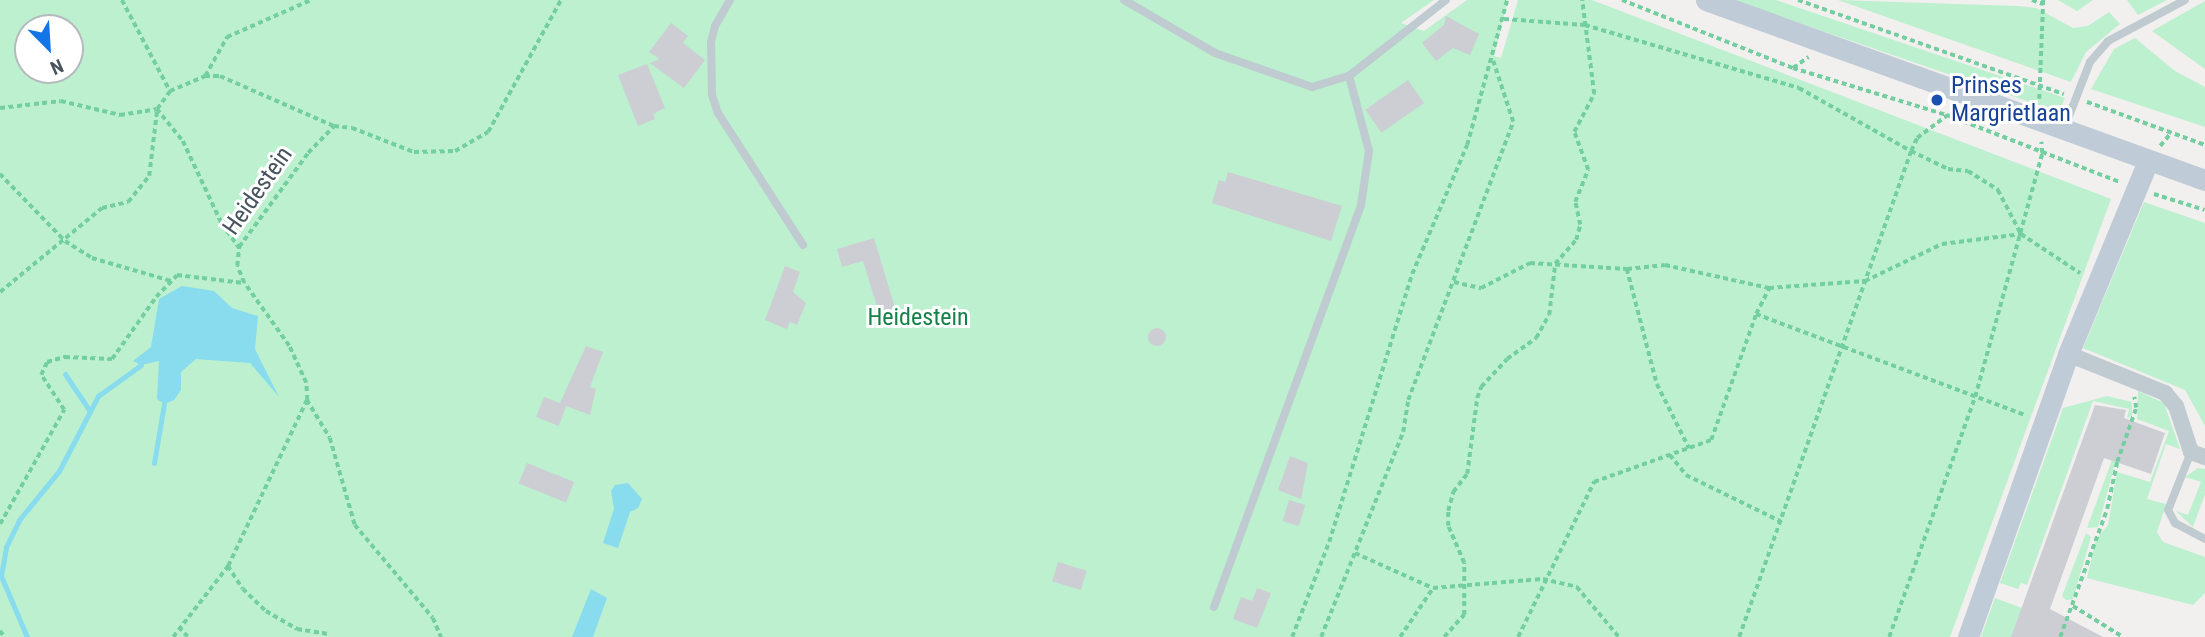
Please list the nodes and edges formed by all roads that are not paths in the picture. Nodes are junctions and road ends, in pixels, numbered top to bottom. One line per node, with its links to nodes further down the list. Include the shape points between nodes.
1 (730, 0): 10 (lane, via 711,42 712,95 718,113)
2 (1124, 0): 6 (lane, via 1215,53 1312,87)
3 (1446, 0): 6 (lane)
4 (1706, 0): 7 (main road)
5 (2185, 0): 7 (lane, via 2108,41 2091,62)
6 (1349, 76): 14 (lane, via 1370,151 1361,205)
7 (2064, 131): 8 (main road)
8 (2148, 161): 9 (main road); 11 (main road)
9 (2205, 180)
10 (803, 245)
11 (2068, 354): 12 (street, via 2165,393); 15 (main road)
12 (2198, 454): 13 (lane, via 2183,462 2168,510 2175,523)
13 (2205, 539)
14 (1214, 607)
15 (1968, 637)

